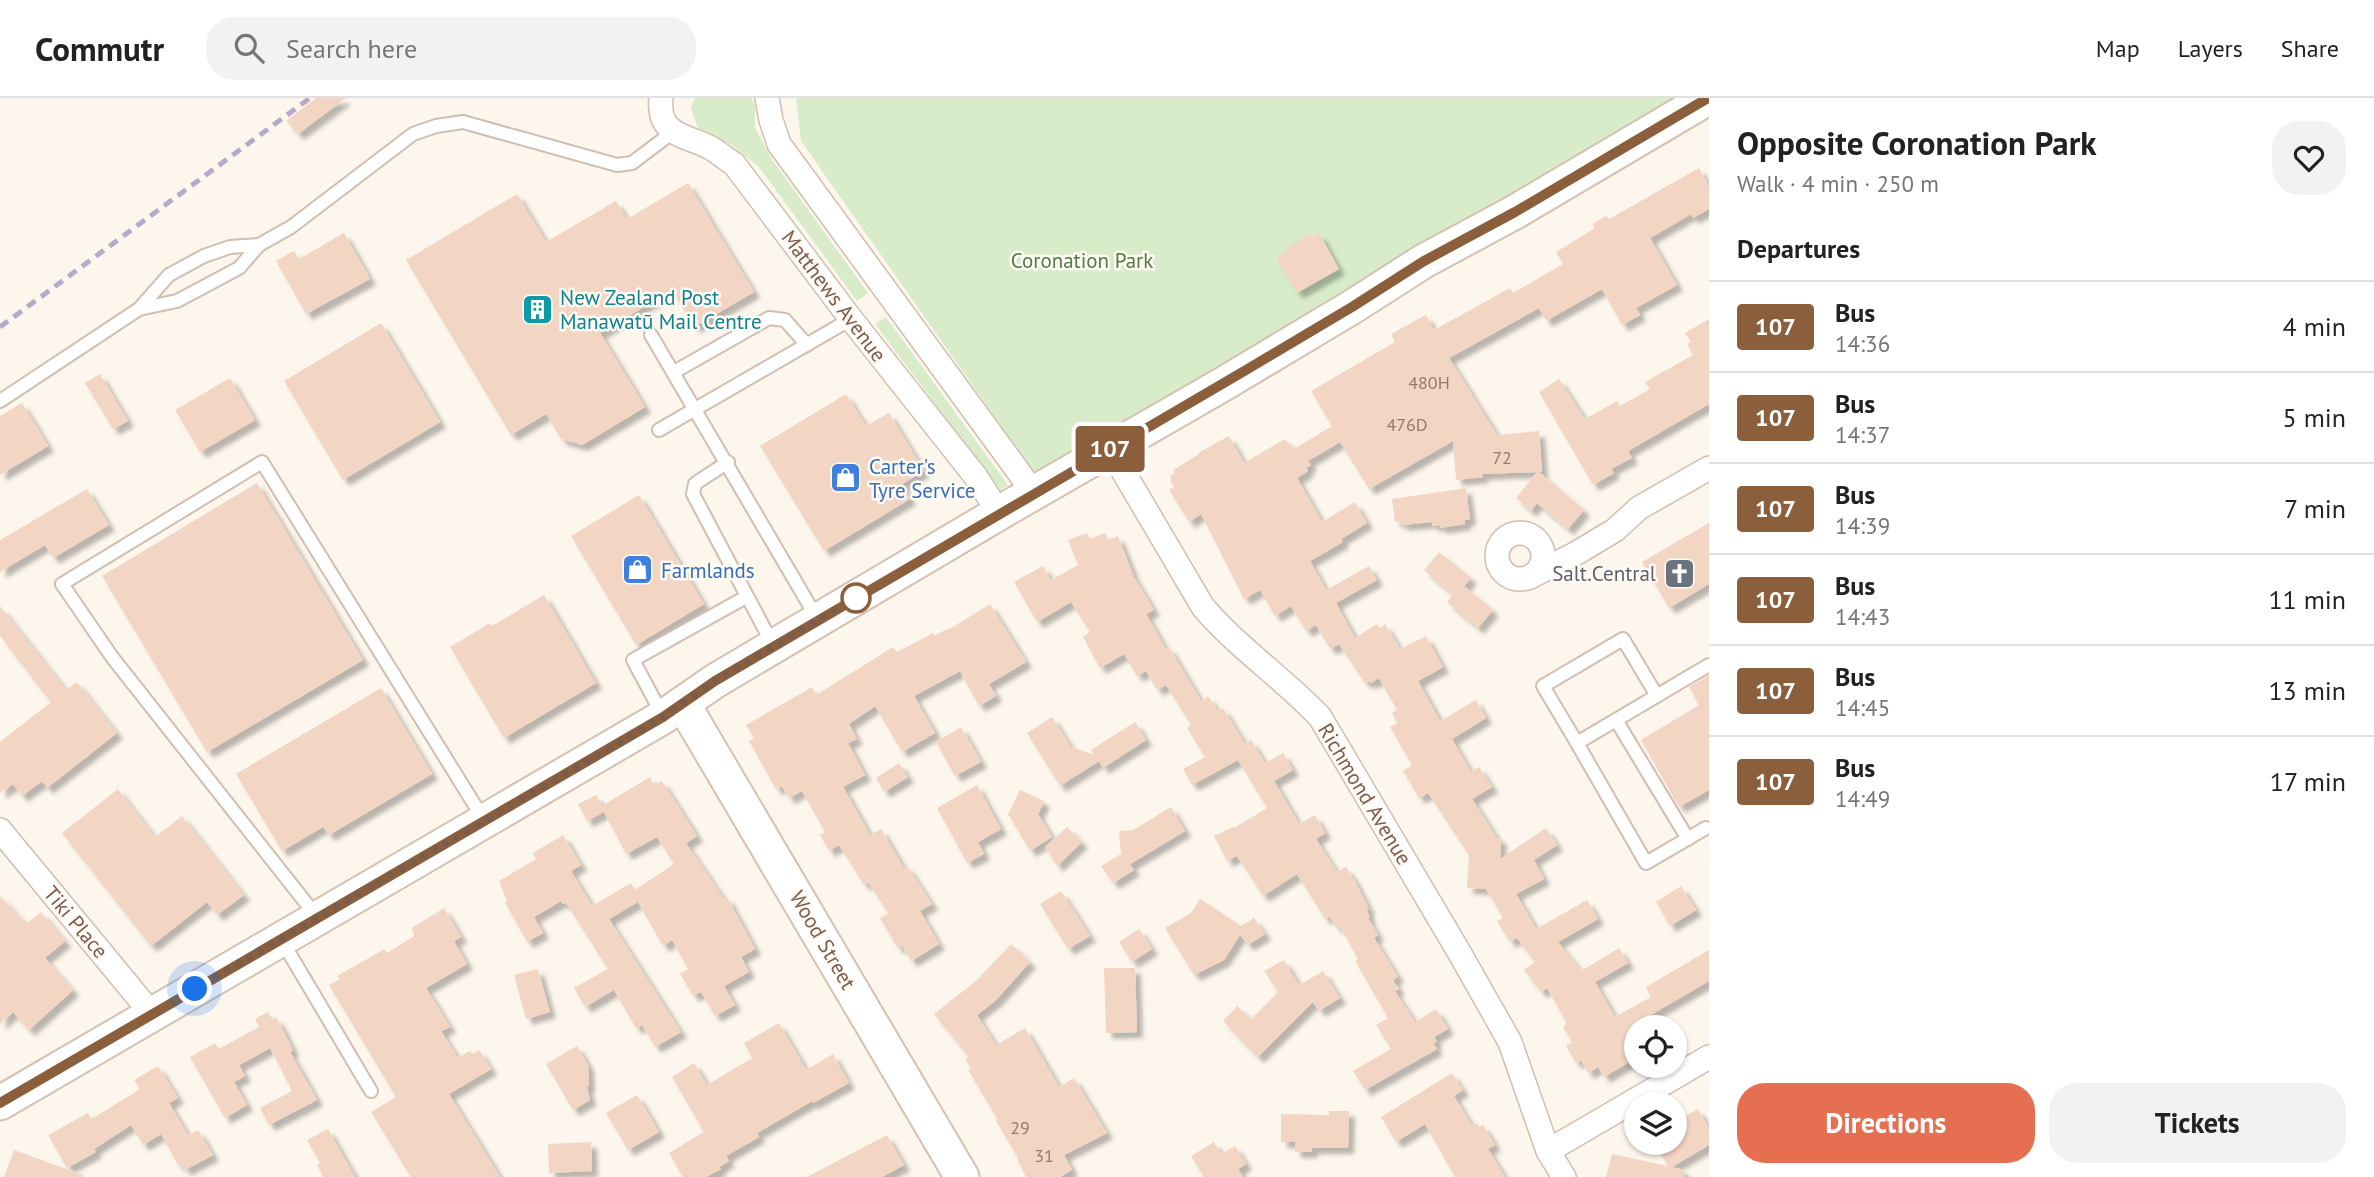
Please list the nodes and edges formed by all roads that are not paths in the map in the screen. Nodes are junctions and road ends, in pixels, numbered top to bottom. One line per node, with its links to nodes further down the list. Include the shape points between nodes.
1 (661, 98): 4 (street, via 664,122)
2 (766, 98): 17 (street, via 779,144)
3 (1708, 98): 14 (main road, via 1515,212 1385,276 1352,307)
4 (673, 132): 5 (lane, via 632,163 617,165 463,122 436,126 413,134 291,228); 7 (street, Matthews Avenue, via 734,164)
5 (259, 245): 6 (lane, via 239,268 177,302); 6 (lane, via 230,247 204,256 169,275)
6 (139, 309): 11 (lane)
7 (851, 319): 9 (lane); 18 (street, Matthews Avenue, via 976,477)
8 (652, 335): 10 (lane)
9 (807, 345): 10 (lane, via 785,320 769,318); 12 (lane)
10 (674, 372): 12 (lane)
11 (0, 401)
12 (695, 409): 13 (lane); 15 (lane)
13 (660, 430)
14 (1110, 449): 17 (main road); 40 (street, Richmond Avenue, via 1203,607 1320,717 1510,1042)
15 (728, 462): 22 (lane, via 699,481 694,498); 23 (lane)
16 (1709, 468): 20 (street)
17 (1034, 493): 18 (main road)
18 (999, 513): 23 (main road)
19 (1542, 551): 20 (street, via 1561,557); 21 (street, via 1540,566); 21 (street, via 1535,539 1521,533 1507,537 1498,550 1502,571 1515,579)
20 (1575, 554): 21 (street)
21 (1530, 577)
22 (746, 597): 24 (lane); 27 (lane, via 633,660)
23 (818, 620): 24 (main road)
24 (774, 646): 27 (main road)
25 (1709, 665): 26 (lane)
26 (1657, 696): 28 (lane); 29 (lane, via 1623,639 1543,686)
27 (673, 710): 30 (main road); 41 (main road, Wood Street)
28 (1616, 720): 29 (lane); 33 (lane)
29 (1577, 743): 33 (lane, via 1646,863)
30 (485, 820): 34 (main road); 34 (lane, via 262,462 62,584 112,657)
31 (1706, 828): 33 (lane)
32 (0, 830): 36 (street, Tiki Place)
33 (1688, 839)
34 (317, 917): 35 (main road)
35 (281, 939): 36 (main road); 38 (lane)
36 (152, 1014): 39 (main road)
37 (1709, 1057): 40 (street)
38 (371, 1091)
39 (0, 1103)
40 (1548, 1151): 42 (street, Richmond Avenue)
41 (962, 1177)
42 (1564, 1177)

